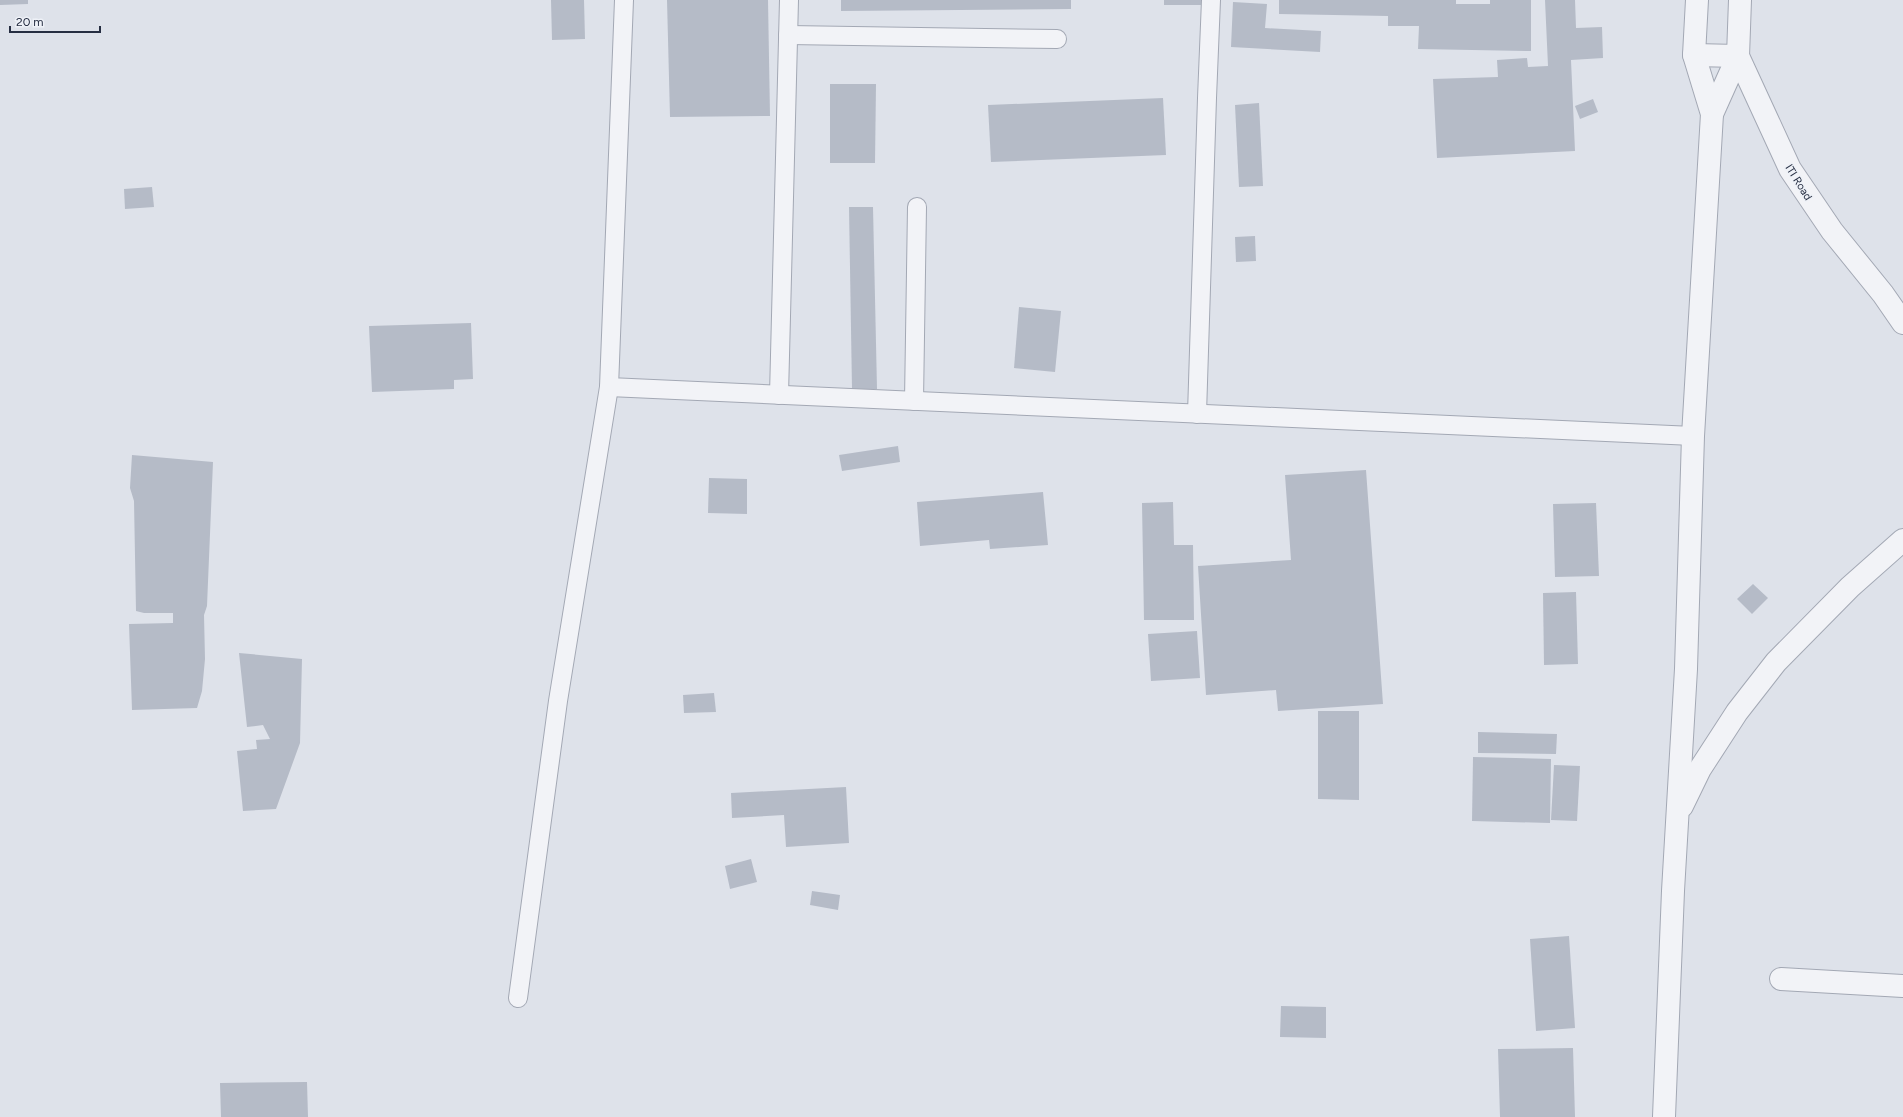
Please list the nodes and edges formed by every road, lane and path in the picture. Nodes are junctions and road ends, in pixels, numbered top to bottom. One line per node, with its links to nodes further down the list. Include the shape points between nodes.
1 (624, 0): 15 (lane)
2 (789, 0): 6 (lane)
3 (1211, 0): 18 (lane)
4 (1697, 0): 8 (street)
5 (1740, 0): 9 (street, ITI Road)
6 (788, 35): 7 (lane); 16 (lane)
7 (1057, 39)
8 (1694, 55): 9 (street); 10 (street)
9 (1738, 56): 10 (street, ITI Road); 12 (street, ITI Road, via 1790,170 1832,231)
10 (1712, 114): 19 (street)
11 (916, 207): 17 (lane)
12 (1883, 294): 13 (street, ITI Road); 14 (street, ITI Road)
13 (1903, 308)
14 (1903, 323)
15 (610, 388): 16 (lane); 24 (lane, via 558,701)
16 (779, 395): 17 (lane)
17 (914, 401): 18 (lane)
18 (1197, 414): 19 (lane)
19 (1693, 436): 21 (street, via 1686,669)
20 (1903, 540): 21 (street, via 1850,587 1776,662 1737,712 1700,769)
21 (1678, 816): 25 (street)
22 (1781, 979): 23 (street)
23 (1903, 986)
24 (518, 998)
25 (1664, 1117)

